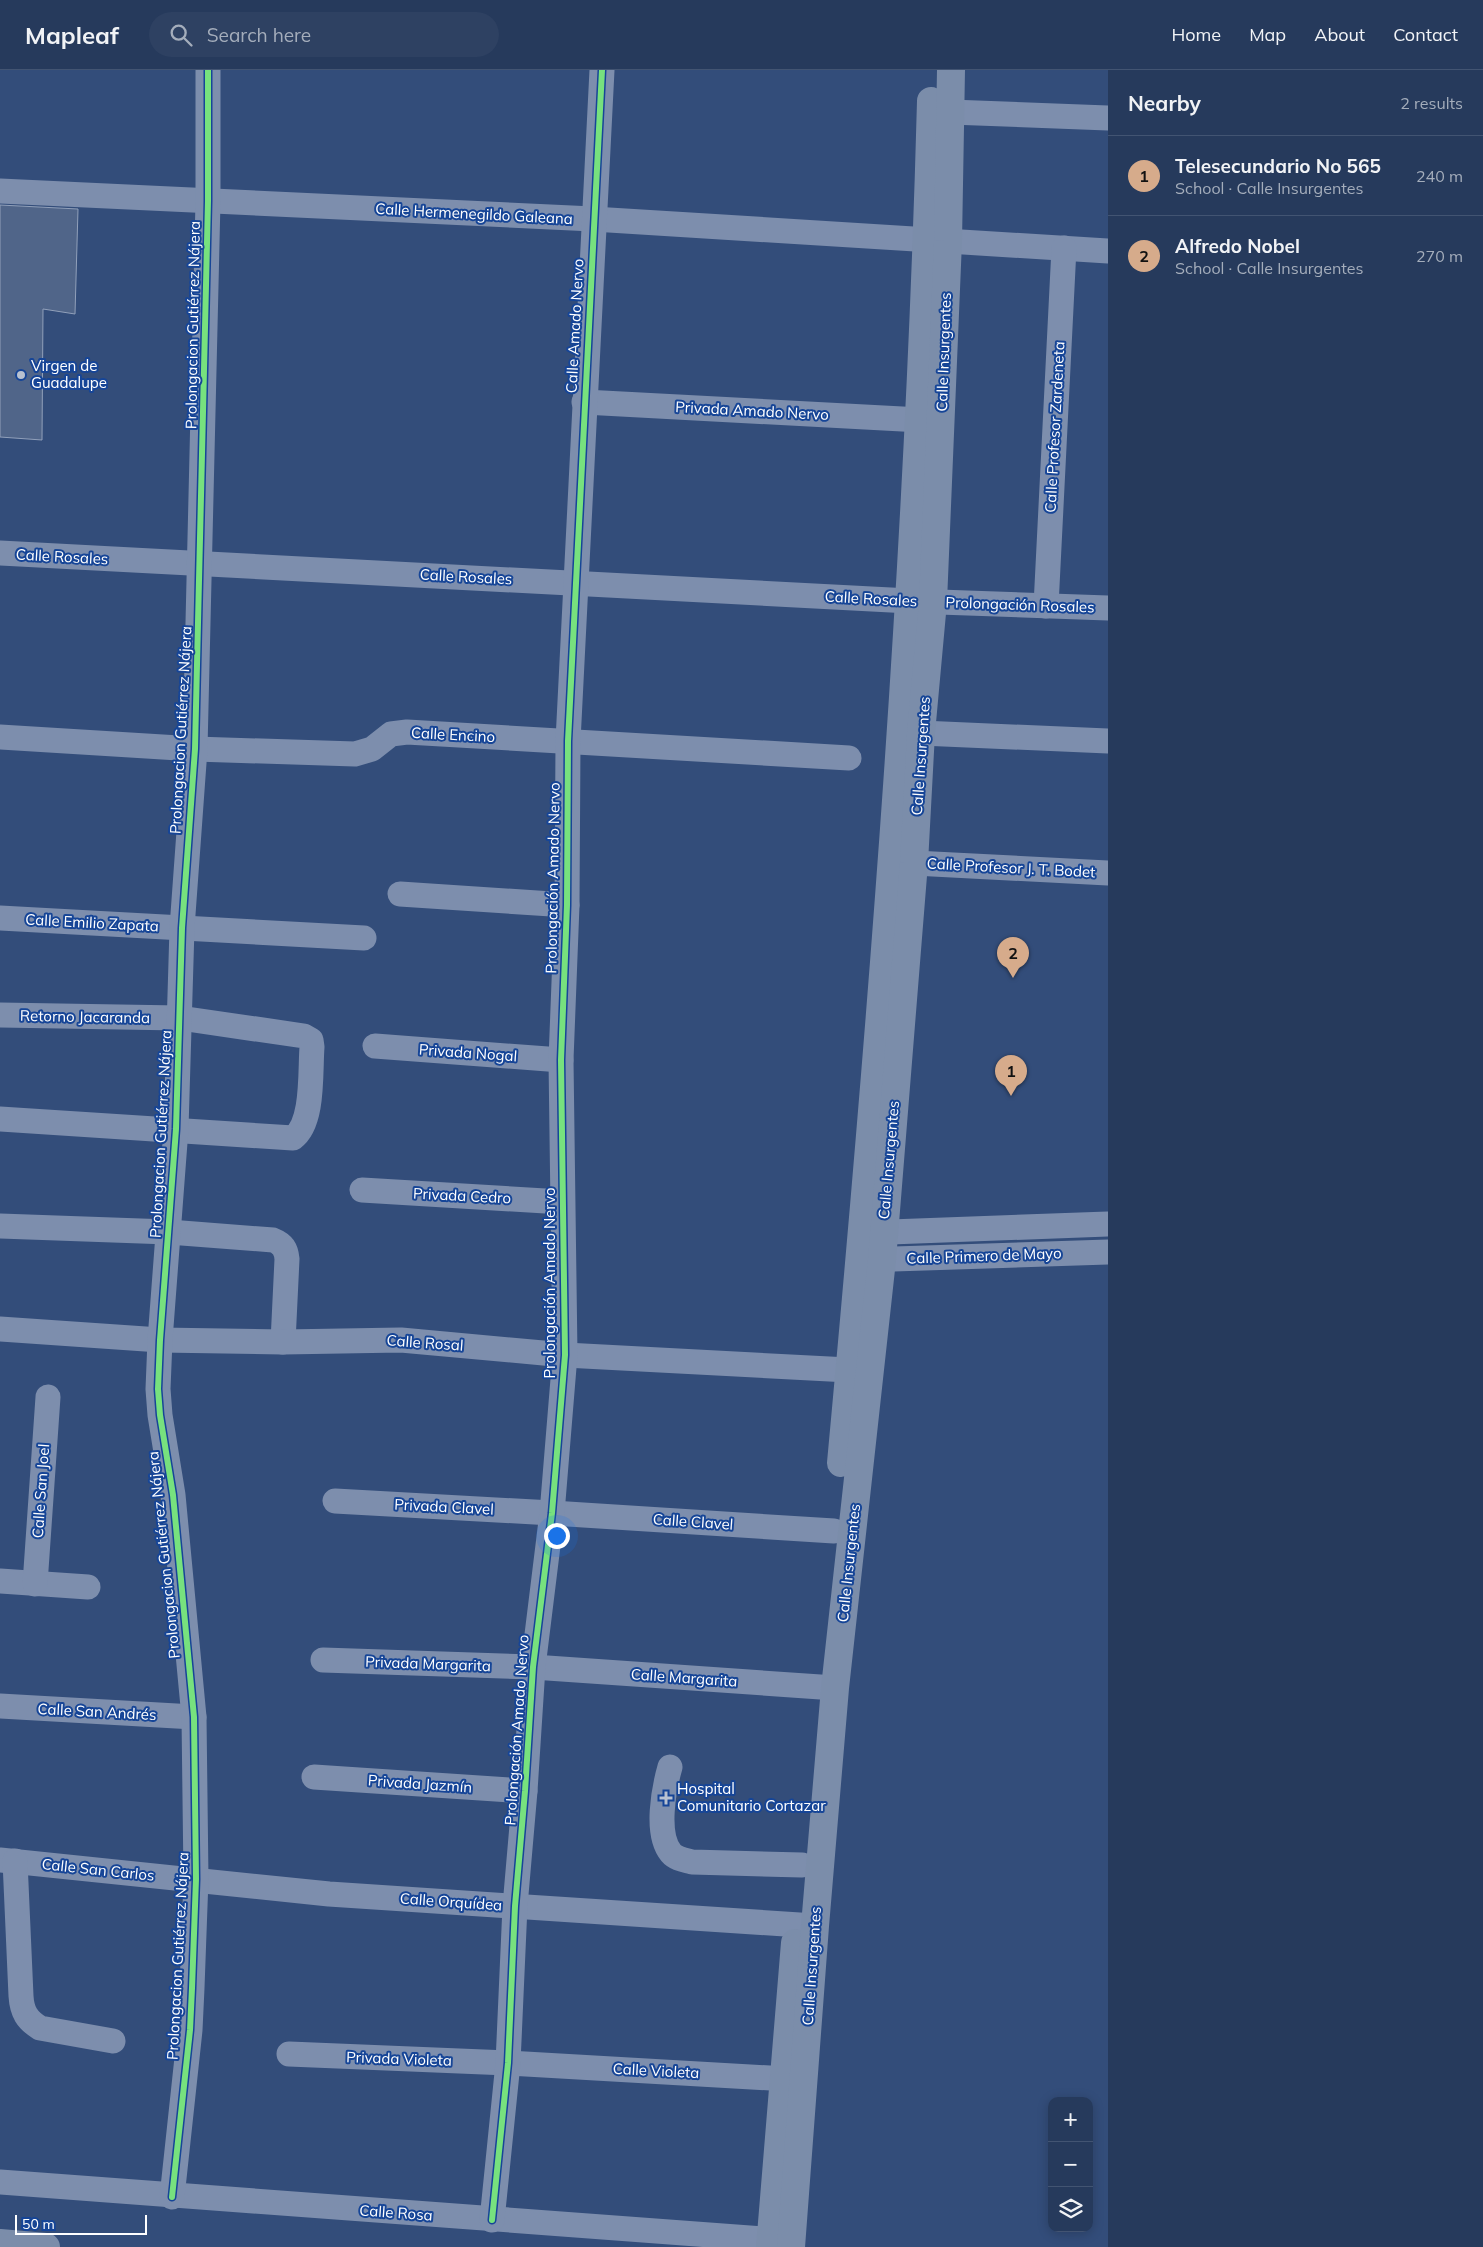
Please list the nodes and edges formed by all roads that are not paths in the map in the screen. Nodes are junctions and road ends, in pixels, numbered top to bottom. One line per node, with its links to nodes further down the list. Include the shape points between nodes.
1 (208, 70): 8 (street, Prolongacion Gutiérrez Nájera)
2 (602, 70): 9 (street, Calle Amado Nervo)
3 (932, 70): 10 (main road, Calle Insurgentes)
4 (951, 70): 5 (main road, Calle Insurgentes)
5 (950, 112): 6 (street); 10 (main road, Calle Insurgentes)
6 (1108, 118)
7 (0, 191): 8 (street, Calle Hermenegildo Galeana)
8 (208, 201): 9 (street, Calle Hermenegildo Galeana); 16 (street, Prolongacion Gutiérrez Nájera)
9 (593, 220): 10 (street, Calle Hermenegildo Galeana); 13 (street, Calle Amado Nervo)
10 (938, 240): 11 (street, Calle Hermenegildo Galeana); 14 (main road, Calle Insurgentes); 18 (main road, Calle Insurgentes)
11 (1064, 248): 12 (street, Calle Hermenegildo Galeana); 19 (street, Calle Profesor Zardeneta)
12 (1108, 251)
13 (584, 402): 14 (street, Privada Amado Nervo); 17 (street, Calle Amado Nervo)
14 (921, 420): 18 (main road, Calle Insurgentes)
15 (0, 553): 16 (street, Calle Rosales)
16 (200, 564): 17 (street, Calle Rosales); 25 (street, Prolongacion Gutiérrez Nájera)
17 (576, 583): 18 (street, Calle Rosales); 23 (street, Prolongación Amado Nervo)
18 (922, 601): 19 (street, Prolongación Rosales); 21 (main road, Calle Insurgentes); 45 (main road, Calle Insurgentes)
19 (1046, 606): 20 (street, Prolongación Rosales)
20 (1108, 608)
21 (921, 733): 24 (street); 27 (main road, Calle Insurgentes)
22 (0, 737): 25 (street, Calle Encino)
23 (568, 741): 25 (street, Calle Encino, via 407,732 391,734 372,749 355,754); 26 (street, Calle Encino); 30 (street, Prolongación Amado Nervo)
24 (1108, 741)
25 (195, 749): 32 (street, Prolongacion Gutiérrez Nájera)
26 (849, 758)
27 (914, 863): 28 (street, Calle Profesor J. T. Bodet); 45 (main road, Calle Insurgentes)
28 (1108, 873)
29 (400, 894): 30 (street)
30 (567, 906): 37 (street, Prolongación Amado Nervo)
31 (0, 918): 32 (street, Calle Emilio Zapata)
32 (182, 928): 33 (street, Calle Emilio Zapata); 35 (street, Prolongacion Gutiérrez Nájera)
33 (364, 938)
34 (0, 1015): 35 (street, Retorno Jacaranda)
35 (180, 1018): 39 (street, Prolongacion Gutiérrez Nájera); 39 (street, Retorno Jacaranda, via 304,1036 311,1040 312,1047 307,1116 300,1133 293,1138)
36 (374, 1046): 37 (street, Privada Nogal)
37 (561, 1060): 41 (street, Prolongación Amado Nervo)
38 (0, 1120): 39 (street, Retorno Jacaranda)
39 (176, 1129): 44 (street, Prolongacion Gutiérrez Nájera)
40 (362, 1190): 41 (street, Privada Cedro)
41 (562, 1202): 51 (street, Prolongación Amado Nervo)
42 (1108, 1224): 45 (street, Calle Primero de Mayo)
43 (0, 1226): 44 (street)
44 (169, 1232): 49 (street, Prolongacion Gutiérrez Nájera); 50 (street, via 280,1243 286,1250 287,1259)
45 (873, 1233): 47 (main road, Calle Insurgentes)
46 (1108, 1252): 47 (street, Calle Primero de Mayo)
47 (871, 1260): 52 (main road, Calle Insurgentes)
48 (0, 1329): 49 (street, Calle Rosal)
49 (160, 1340): 50 (street, Calle Rosal); 64 (street, Prolongacion Gutiérrez Nájera, via 160,1415 174,1495)
50 (283, 1342): 51 (street, Calle Rosal, via 400,1340)
51 (565, 1355): 52 (street, Calle Rosal); 55 (street, Prolongación Amado Nervo)
52 (859, 1371): 56 (main road, Calle Insurgentes); 62 (main road, Calle Insurgentes)
53 (48, 1397): 58 (street, Calle San Joel)
54 (335, 1501): 55 (street, Privada Clavel)
55 (552, 1513): 56 (street, Calle Clavel); 61 (street, Prolongación Amado Nervo)
56 (834, 1531): 62 (main road, Calle Insurgentes)
57 (0, 1581): 58 (street)
58 (35, 1584): 59 (street)
59 (88, 1587)
60 (323, 1660): 61 (street, Privada Margarita)
61 (533, 1668): 62 (street, Calle Margarita); 67 (street, Prolongación Amado Nervo)
62 (827, 1688): 69 (main road, Calle Insurgentes); 72 (main road, Calle Insurgentes)
63 (0, 1706): 64 (street, Calle San Andrés)
64 (194, 1717): 70 (street, Prolongacion Gutiérrez Nájera)
65 (670, 1767): 69 (street, via 662,1821 671,1853 692,1862)
66 (314, 1777): 67 (street, Privada Jazmín)
67 (526, 1792): 71 (street, Prolongación Amado Nervo)
68 (7, 1861): 70 (street, Calle San Carlos); 73 (street, via 25,2015 40,2028)
69 (802, 1865): 72 (main road, Calle Insurgentes)
70 (196, 1879): 71 (street, Calle Orquídea, via 329,1894); 78 (street, Prolongacion Gutiérrez Nájera, via 190,2030)
71 (515, 1906): 72 (street, Calle Orquídea); 75 (street, Prolongación Amado Nervo)
72 (806, 1926): 76 (main road, Calle Insurgentes)
73 (113, 2041)
74 (290, 2054): 75 (street, Privada Violeta)
75 (508, 2063): 76 (street, Calle Violeta); 79 (street, Prolongación Amado Nervo)
76 (794, 2079): 81 (main road, Calle Insurgentes)
77 (0, 2182): 78 (street, Calle Rosa)
78 (172, 2197): 79 (street, Calle Rosa)
79 (492, 2220): 81 (street, Calle Rosa)
80 (0, 2243): 82 (main road)
81 (781, 2244)
82 (46, 2247)

